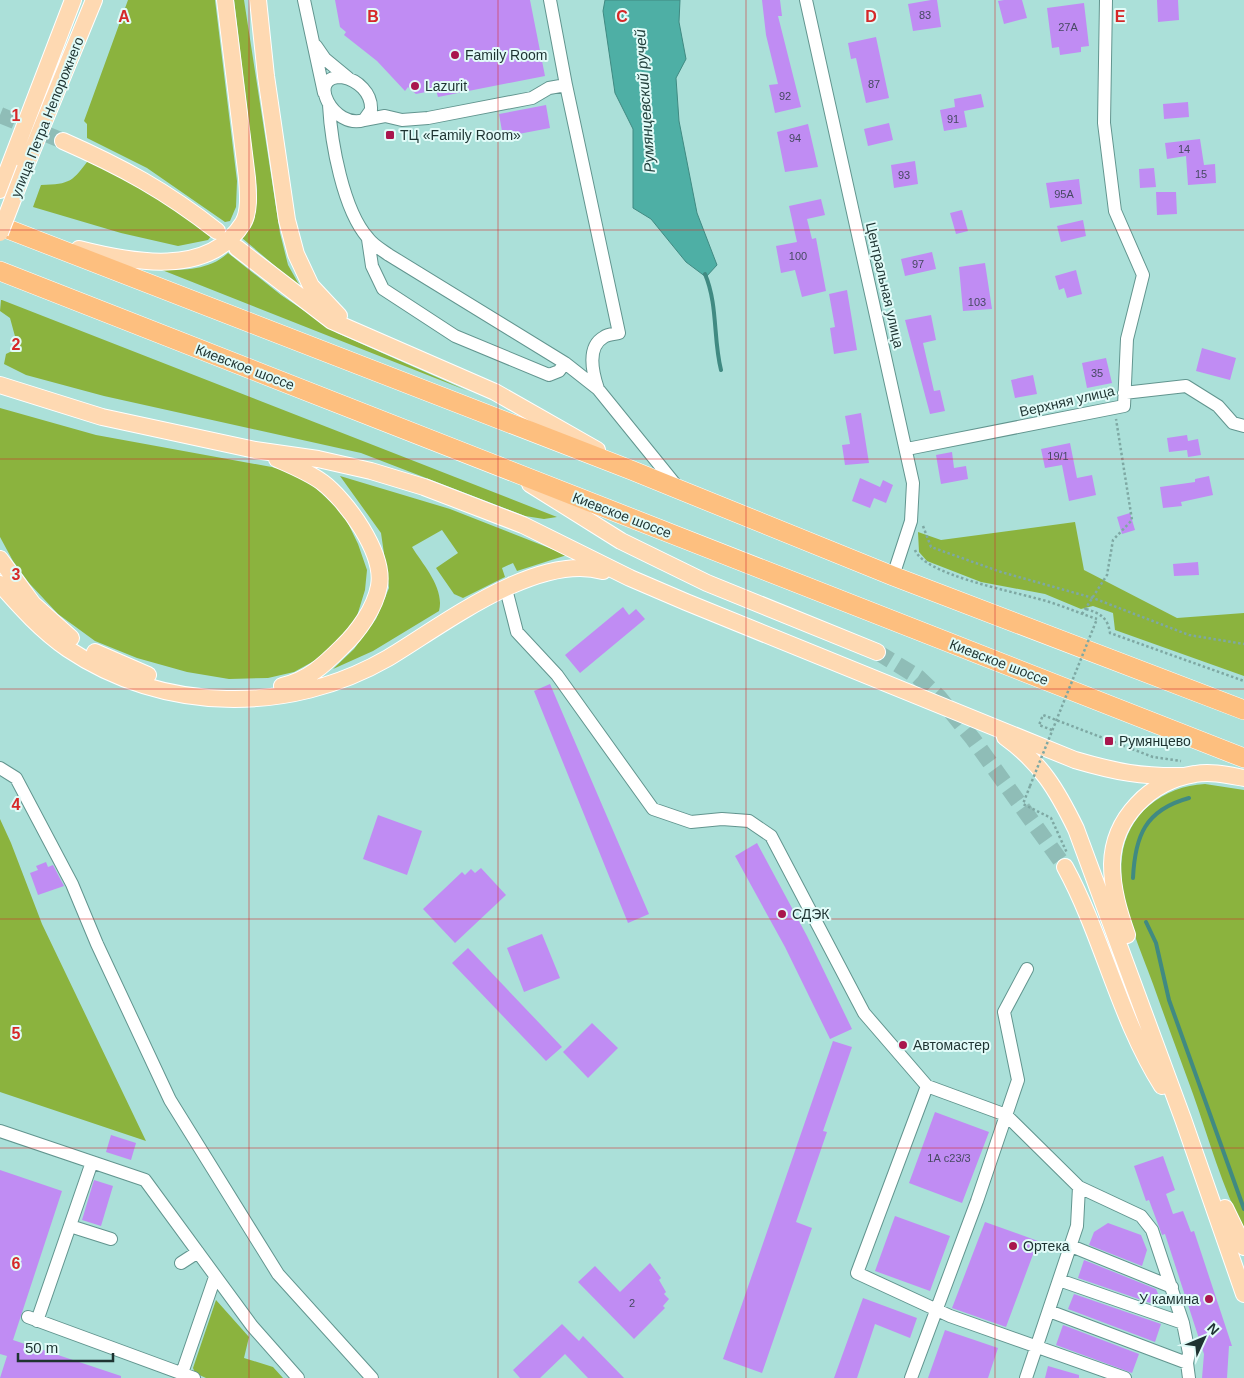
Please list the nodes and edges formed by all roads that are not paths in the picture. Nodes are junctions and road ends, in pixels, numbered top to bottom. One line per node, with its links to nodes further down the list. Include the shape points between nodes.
1 (74, 0): 17 (main road, улица Петра Непорожнего)
2 (94, 0): 17 (main road, улица Петра Непорожнего)
3 (225, 0): 22 (main road, via 248,202 243,223 231,237 193,259 162,263 115,258)
4 (258, 0): 26 (main road, via 287,220 301,270 322,300 338,315)
5 (304, 0): 9 (street)
6 (550, 0): 11 (street)
7 (806, 0): 32 (street, Центральная улица)
8 (1106, 0): 30 (street, Верхняя улица, via 1104,123 1116,211 1143,275 1126,339)
9 (312, 40): 10 (street, via 325,59); 12 (street)
10 (348, 78): 12 (street, via 339,76 329,80 325,85); 13 (street, via 360,85)
11 (566, 85): 14 (street, via 549,88 532,98 428,118 402,120); 29 (street, via 619,333 604,336 598,343 591,370)
12 (327, 99): 15 (street, via 336,113 348,120); 23 (street, via 346,196 354,218)
13 (370, 99): 14 (street); 15 (street, via 371,113)
14 (385, 116): 15 (street)
15 (364, 120)
16 (63, 141): 20 (main road, via 152,184)
17 (18, 165): 18 (main road, улица Петра Непорожнего); 21 (main road, улица Петра Непорожнего, bridge)
18 (0, 190)
19 (0, 226): 22 (highway)
20 (217, 231)
21 (0, 233)
22 (23, 235): 35 (highway)
23 (368, 239): 27 (street); 27 (street, via 372,266 383,289 455,336 549,375 559,371)
24 (237, 248): 26 (main road, via 332,321)
25 (0, 271): 34 (highway, Киевское шоссе)
26 (379, 342): 35 (main road, via 495,392)
27 (565, 362): 29 (street)
28 (0, 385): 33 (main road, via 102,417)
29 (598, 388): 36 (street)
30 (1124, 394): 31 (street, via 1186,386 1218,406 1233,423); 32 (street, Верхняя улица, via 1124,406 1114,409)
31 (1244, 426)
32 (907, 449): 38 (street, Центральная улица, via 914,483 911,521)
33 (255, 450): 37 (main road, via 322,482 360,523 375,554 380,584 370,611 348,642 321,668 297,683 248,692 194,687 143,673 102,656 67,636 33,604); 39 (main road, via 318,459 424,487 523,525)
34 (507, 470): 42 (main road, via 621,541 707,583); 47 (highway, Киевское шоссе)
35 (631, 470): 36 (highway)
36 (681, 491): 38 (highway)
37 (0, 559)
38 (893, 576): 43 (highway)
39 (630, 578): 41 (main road, via 573,566 547,572); 46 (main road)
40 (0, 584): 41 (main road, via 49,634 70,650 112,673 174,693 218,700 292,694 351,676)
41 (506, 589): 53 (street, via 518,632 557,675 653,809 692,822 749,821 771,836 864,1013)
42 (877, 652)
43 (1217, 700): 44 (street); 45 (highway)
44 (1244, 705)
45 (1244, 710)
46 (984, 723): 49 (main road, via 1075,760 1121,773 1155,777); 55 (main road, via 1030,758 1057,789 1099,889)
47 (1244, 758)
48 (0, 768): 78 (street, via 16,778 60,861 170,1100 278,1274)
49 (1184, 769): 50 (main road); 62 (main road, via 1141,799 1128,814 1114,846 1113,881 1120,912 1220,1194)
50 (1244, 778)
51 (1065, 867): 55 (main road, via 1092,922 1132,1027 1159,1082)
52 (1027, 969): 54 (street, via 1004,1012 1018,1080)
53 (927, 1086): 54 (street); 69 (street, via 858,1273)
54 (1006, 1115): 58 (street); 69 (street)
55 (1182, 1119): 68 (main road)
56 (0, 1131): 57 (street)
57 (92, 1162): 59 (street); 63 (street, via 145,1180)
58 (1079, 1187): 61 (street, via 1077,1226); 67 (street, via 1141,1216 1152,1230)
59 (70, 1226): 60 (street); 74 (street, via 32,1319)
60 (111, 1239)
61 (1071, 1246): 66 (street); 67 (street)
62 (1244, 1248)
63 (198, 1252): 64 (street); 65 (street)
64 (181, 1263)
65 (216, 1276): 74 (street); 77 (street, via 252,1326)
66 (1059, 1280): 70 (street); 71 (street)
67 (1172, 1287): 71 (street)
68 (1244, 1294)
69 (936, 1310): 72 (street); 79 (street)
70 (1049, 1311): 72 (street); 73 (street)
71 (1183, 1323): 73 (street, via 1189,1353)
72 (1037, 1347): 75 (street); 80 (street)
73 (1187, 1363): 81 (street)
74 (182, 1373): 76 (street)
75 (1119, 1377)
76 (194, 1378)
77 (298, 1378)
78 (372, 1378)
79 (911, 1378)
80 (1026, 1378)
81 (1189, 1378)

